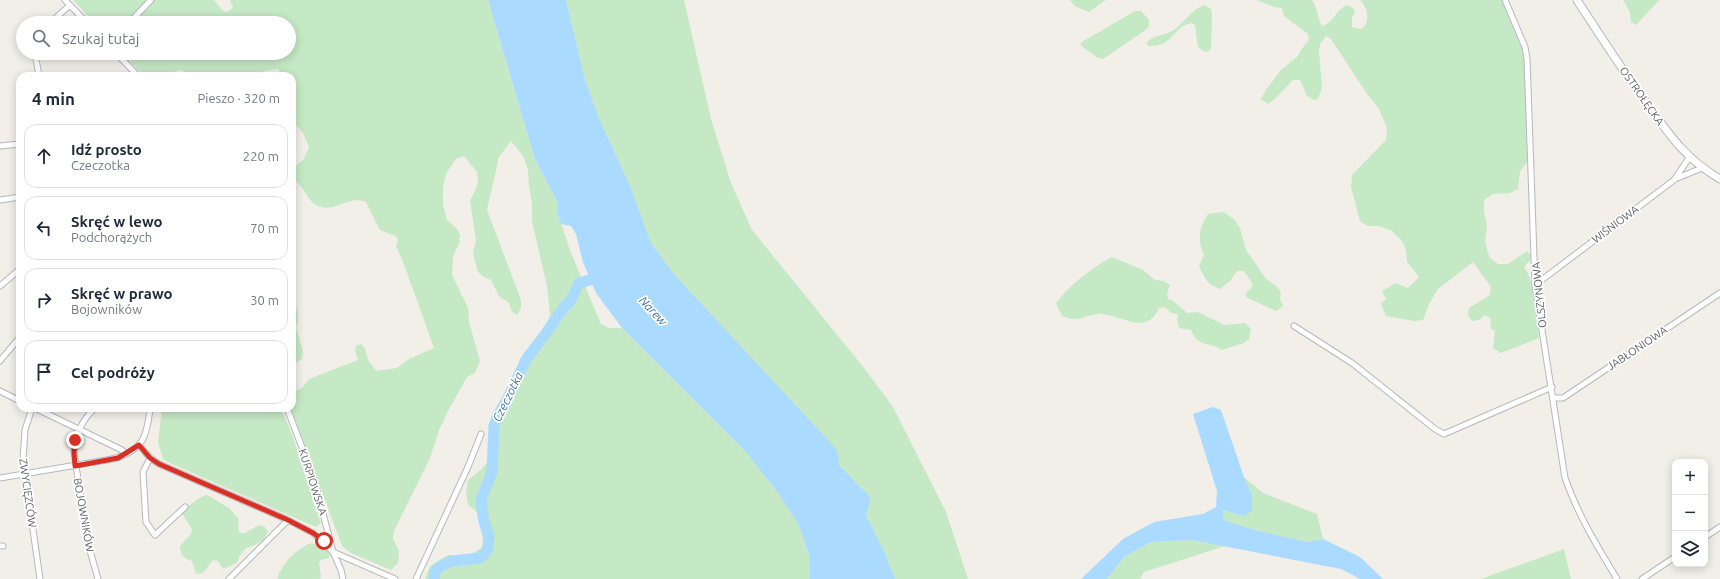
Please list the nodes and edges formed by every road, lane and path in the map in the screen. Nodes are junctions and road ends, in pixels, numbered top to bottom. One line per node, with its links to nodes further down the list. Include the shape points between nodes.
1 (65, 0): 5 (street)
2 (151, 0): 8 (street)
3 (1505, 0): 22 (street, OLSZYNOWA, via 1528,59)
4 (1576, 0): 15 (street, OSTROŁĘCKA, via 1666,130)
5 (70, 5): 6 (street); 7 (street)
6 (58, 16)
7 (80, 16)
8 (136, 16)
9 (36, 60): 11 (street)
10 (123, 60): 12 (street)
11 (38, 72)
12 (134, 72)
13 (16, 144): 14 (street)
14 (0, 146)
15 (1689, 158): 16 (street, OSTROŁĘCKA); 17 (street, WIŚNIOWA)
16 (1702, 168): 17 (street); 18 (street, OSTROŁĘCKA)
17 (1674, 180): 22 (street, WIŚNIOWA)
18 (1720, 180)
19 (16, 198): 20 (street)
20 (0, 200)
21 (16, 272): 23 (street)
22 (1535, 285): 28 (street, OLSZYNOWA)
23 (0, 286)
24 (1720, 293): 30 (street, JABŁONIOWA, via 1563,398)
25 (1294, 326): 28 (street, via 1352,363 1444,434)
26 (16, 342): 27 (street)
27 (0, 361)
28 (1552, 387): 30 (street, OLSZYNOWA)
29 (0, 391): 31 (street)
30 (1553, 398): 57 (street, OLSZYNOWA, via 1566,478 1573,500)
31 (16, 399)
32 (33, 412): 43 (street, ZWYCIĘZCÓW, via 24,437)
33 (43, 412): 37 (street)
34 (91, 412): 37 (street, BOJOWNIKÓW)
35 (150, 412): 39 (street, via 148,430)
36 (289, 412): 49 (street, KURPIOWSKA, via 314,479)
37 (79, 429): 40 (street); 42 (street, BOJOWNIKÓW, via 74,446)
38 (481, 434): 56 (street)
39 (139, 445): 40 (street); 41 (street)
40 (126, 454): 42 (street)
41 (150, 458): 45 (street, via 143,472 146,522 155,535); 46 (street)
42 (75, 466): 43 (street); 52 (street, BOJOWNIKÓW, via 87,540)
43 (25, 474): 44 (street); 51 (street, ZWYCIĘZCÓW)
44 (0, 478)
45 (185, 506)
46 (288, 520): 49 (street, via 313,533); 53 (street)
47 (1720, 527): 48 (street)
48 (1708, 535)
49 (333, 552): 54 (street, KURPIOWSKA); 55 (street)
50 (1672, 559): 58 (street)
51 (40, 579)
52 (98, 579)
53 (228, 579)
54 (343, 579)
55 (395, 579)
56 (416, 579)
57 (1617, 579)
58 (1642, 579)

